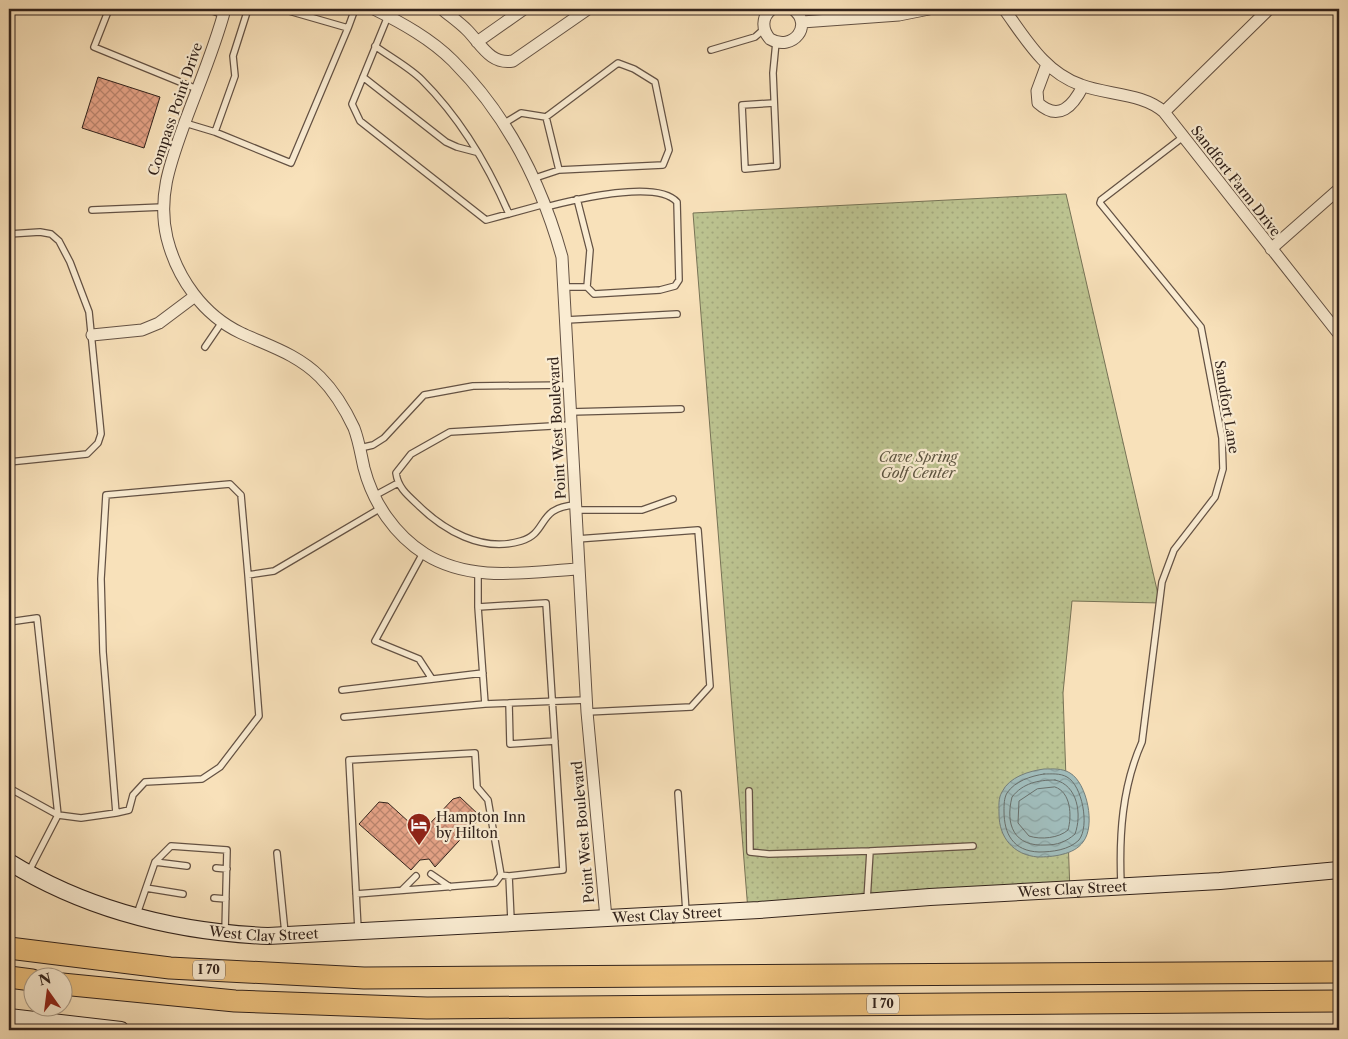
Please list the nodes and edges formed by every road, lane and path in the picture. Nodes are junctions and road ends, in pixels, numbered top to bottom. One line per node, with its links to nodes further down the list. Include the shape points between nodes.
1 (109, 9): 27 (lane, via 94,47)
2 (207, 9): 15 (lane)
3 (248, 9): 33 (lane, via 233,56 235,76)
4 (282, 9): 18 (lane)
5 (355, 9): 18 (lane)
6 (374, 9): 16 (street, Point West Boulevard)
7 (442, 9): 20 (street)
8 (524, 9): 20 (street)
9 (588, 9): 20 (street, via 513,61 504,63 496,60)
10 (772, 9): 19 (street, via 765,16)
11 (793, 9): 17 (street)
12 (928, 9): 17 (street, via 899,15)
13 (1004, 9): 24 (street, Sandfort Farm Drive, via 1040,60)
14 (1269, 9): 29 (street)
15 (225, 12): 27 (street, Compass Point Drive)
16 (388, 16): 22 (lane); 32 (street, Point West Boulevard, via 408,26 453,61)
17 (802, 22): 21 (street, via 794,39 782,44)
18 (348, 28): 33 (lane, via 291,163)
19 (764, 28): 21 (street); 23 (lane, via 755,37)
20 (477, 42)
21 (776, 42): 28 (lane)
22 (375, 46): 25 (lane); 35 (lane, via 421,78 453,116)
23 (711, 50)
24 (1047, 64): 26 (street, Sandfort Farm Drive); 26 (street, via 1037,91 1038,103 1046,110 1058,112 1067,108)
25 (363, 77): 35 (lane, via 446,142); 43 (lane, via 352,104 360,121 486,220)
26 (1083, 86): 29 (street, Sandfort Farm Drive, via 1138,99)
27 (197, 89): 31 (street, Compass Point Drive)
28 (774, 103): 28 (lane, via 777,166 745,169 742,106)
29 (1164, 112): 34 (street, Sandfort Farm Drive)
30 (546, 117): 32 (lane, via 521,113); 36 (lane); 36 (lane, via 618,63 655,82 669,150 663,166)
31 (185, 123): 33 (lane); 41 (street, Compass Point Drive, via 165,182)
32 (503, 124): 37 (street, Point West Boulevard)
33 (215, 132)
34 (1183, 137): 45 (street, Sandfort Farm Drive); 102 (lane, Sandfort Lane, via 1100,200 1201,327 1223,453 1223,469 1215,497 1174,550 1162,582 1142,742 1132,764 1124,805)
35 (476, 152): 43 (lane, via 494,179)
36 (559, 170): 37 (lane)
37 (535, 178): 40 (street, Point West Boulevard)
38 (1339, 189): 45 (street)
39 (577, 199): 40 (lane); 47 (lane, via 590,250); 47 (lane, via 648,192 664,194 677,202 679,280 674,286 660,290 594,294)
40 (546, 205): 43 (lane); 46 (street, Point West Boulevard, via 562,257)
41 (163, 207): 42 (lane); 48 (street, Compass Point Drive, via 167,238 176,263)
42 (92, 210)
43 (508, 214)
44 (9, 234): 53 (lane, via 40,232 51,234 58,241 81,288)
45 (1271, 249): 52 (street, Sandfort Farm Drive)
46 (565, 287): 47 (lane); 50 (street, Point West Boulevard)
47 (587, 287)
48 (195, 296): 51 (street, Compass Point Drive); 53 (street, via 159,324 142,330)
49 (677, 314): 50 (lane)
50 (566, 320): 55 (street, Point West Boulevard)
51 (222, 322): 54 (lane); 59 (street, Compass Point Drive, via 286,351 320,378 339,402)
52 (1339, 334)
53 (92, 335): 60 (lane, via 98,443 87,454 74,457)
54 (205, 347)
55 (568, 385): 57 (street, Point West Boulevard); 59 (lane, via 473,386 424,395 384,438)
56 (681, 409): 57 (lane)
57 (570, 412): 58 (street, Point West Boulevard)
58 (570, 425): 61 (lane, via 450,432 411,454 396,473); 65 (street, Point West Boulevard)
59 (360, 448): 62 (street, Compass Point Drive)
60 (9, 462)
61 (398, 483): 62 (lane); 65 (lane, via 433,520 468,538 496,544 522,541 537,531 550,512 561,506)
62 (374, 496): 64 (street, Compass Point Drive)
63 (673, 499): 65 (lane, via 642,510)
64 (381, 508): 67 (street, Compass Point Drive, via 405,540); 70 (lane, via 274,571)
65 (576, 508): 66 (street, Point West Boulevard)
66 (578, 539): 68 (street, Point West Boulevard); 80 (lane, via 698,530 710,686 691,707)
67 (423, 553): 69 (street, Compass Point Drive, via 455,568); 74 (lane, via 375,640 419,659)
68 (578, 569): 69 (street, Compass Point Drive); 76 (street, Point West Boulevard)
69 (478, 573): 71 (lane)
70 (248, 575): 86 (lane, via 259,716 220,767 202,779 145,782 133,795 129,810); 86 (lane, via 241,495 230,484 106,495 101,579 103,652)
71 (478, 607): 73 (lane); 77 (lane, via 546,602)
72 (9, 622): 87 (lane, via 37,618)
73 (483, 673): 74 (lane); 78 (lane)
74 (432, 679): 75 (lane)
75 (342, 690)
76 (586, 700): 77 (lane); 80 (street, Point West Boulevard)
77 (552, 702): 79 (lane); 82 (lane)
78 (485, 704): 79 (lane); 81 (lane)
79 (509, 704): 82 (lane, via 510,744)
80 (587, 712): 113 (street, Point West Boulevard)
81 (344, 718)
82 (555, 741): 101 (lane, via 562,870)
83 (9, 788): 87 (lane)
84 (749, 791): 89 (lane, via 750,852)
85 (678, 792): 111 (lane)
86 (116, 813): 87 (lane, via 81,818)
87 (58, 815): 97 (lane)
88 (973, 846): 89 (lane)
89 (870, 851): 110 (lane)
90 (277, 853): 117 (lane)
91 (9, 862): 97 (street, West Clay Street)
92 (155, 862): 93 (lane); 95 (lane, via 171,846 227,850); 104 (lane)
93 (187, 866)
94 (216, 868): 95 (lane)
95 (227, 869): 109 (lane)
96 (1339, 870): 102 (street, West Clay Street)
97 (28, 873): 112 (street, West Clay Street, via 87,901)
98 (431, 874): 103 (lane)
99 (501, 875): 101 (lane); 103 (lane, via 494,883); 107 (lane, via 488,800 477,788 475,753 350,760)
100 (416, 876): 105 (lane)
101 (509, 876): 114 (lane)
102 (1121, 886): 110 (street, West Clay Street)
103 (450, 887): 105 (lane)
104 (146, 888): 106 (lane); 112 (lane)
105 (402, 890): 107 (lane)
106 (183, 894)
107 (356, 894): 115 (lane)
108 (214, 898): 109 (lane)
109 (226, 899): 116 (lane)
110 (867, 902): 111 (street, West Clay Street)
111 (686, 914): 113 (street, West Clay Street)
112 (136, 916): 116 (street, West Clay Street)
113 (606, 918): 114 (street, West Clay Street)
114 (511, 923): 115 (street, West Clay Street)
115 (358, 931): 117 (street, West Clay Street)
116 (225, 934): 117 (street, West Clay Street)
117 (286, 935)
118 (9, 948): 119 (highway, I 70, via 170,968 364,978)
119 (1339, 972)
120 (9, 977): 121 (highway)
121 (22, 979)
122 (72, 985): 123 (highway, I 70, via 245,1002 427,1008)
123 (1339, 1001)
124 (9, 1017): 125 (street)
125 (44, 1026): 126 (street)
126 (71, 1027): 127 (street)
127 (121, 1030)

